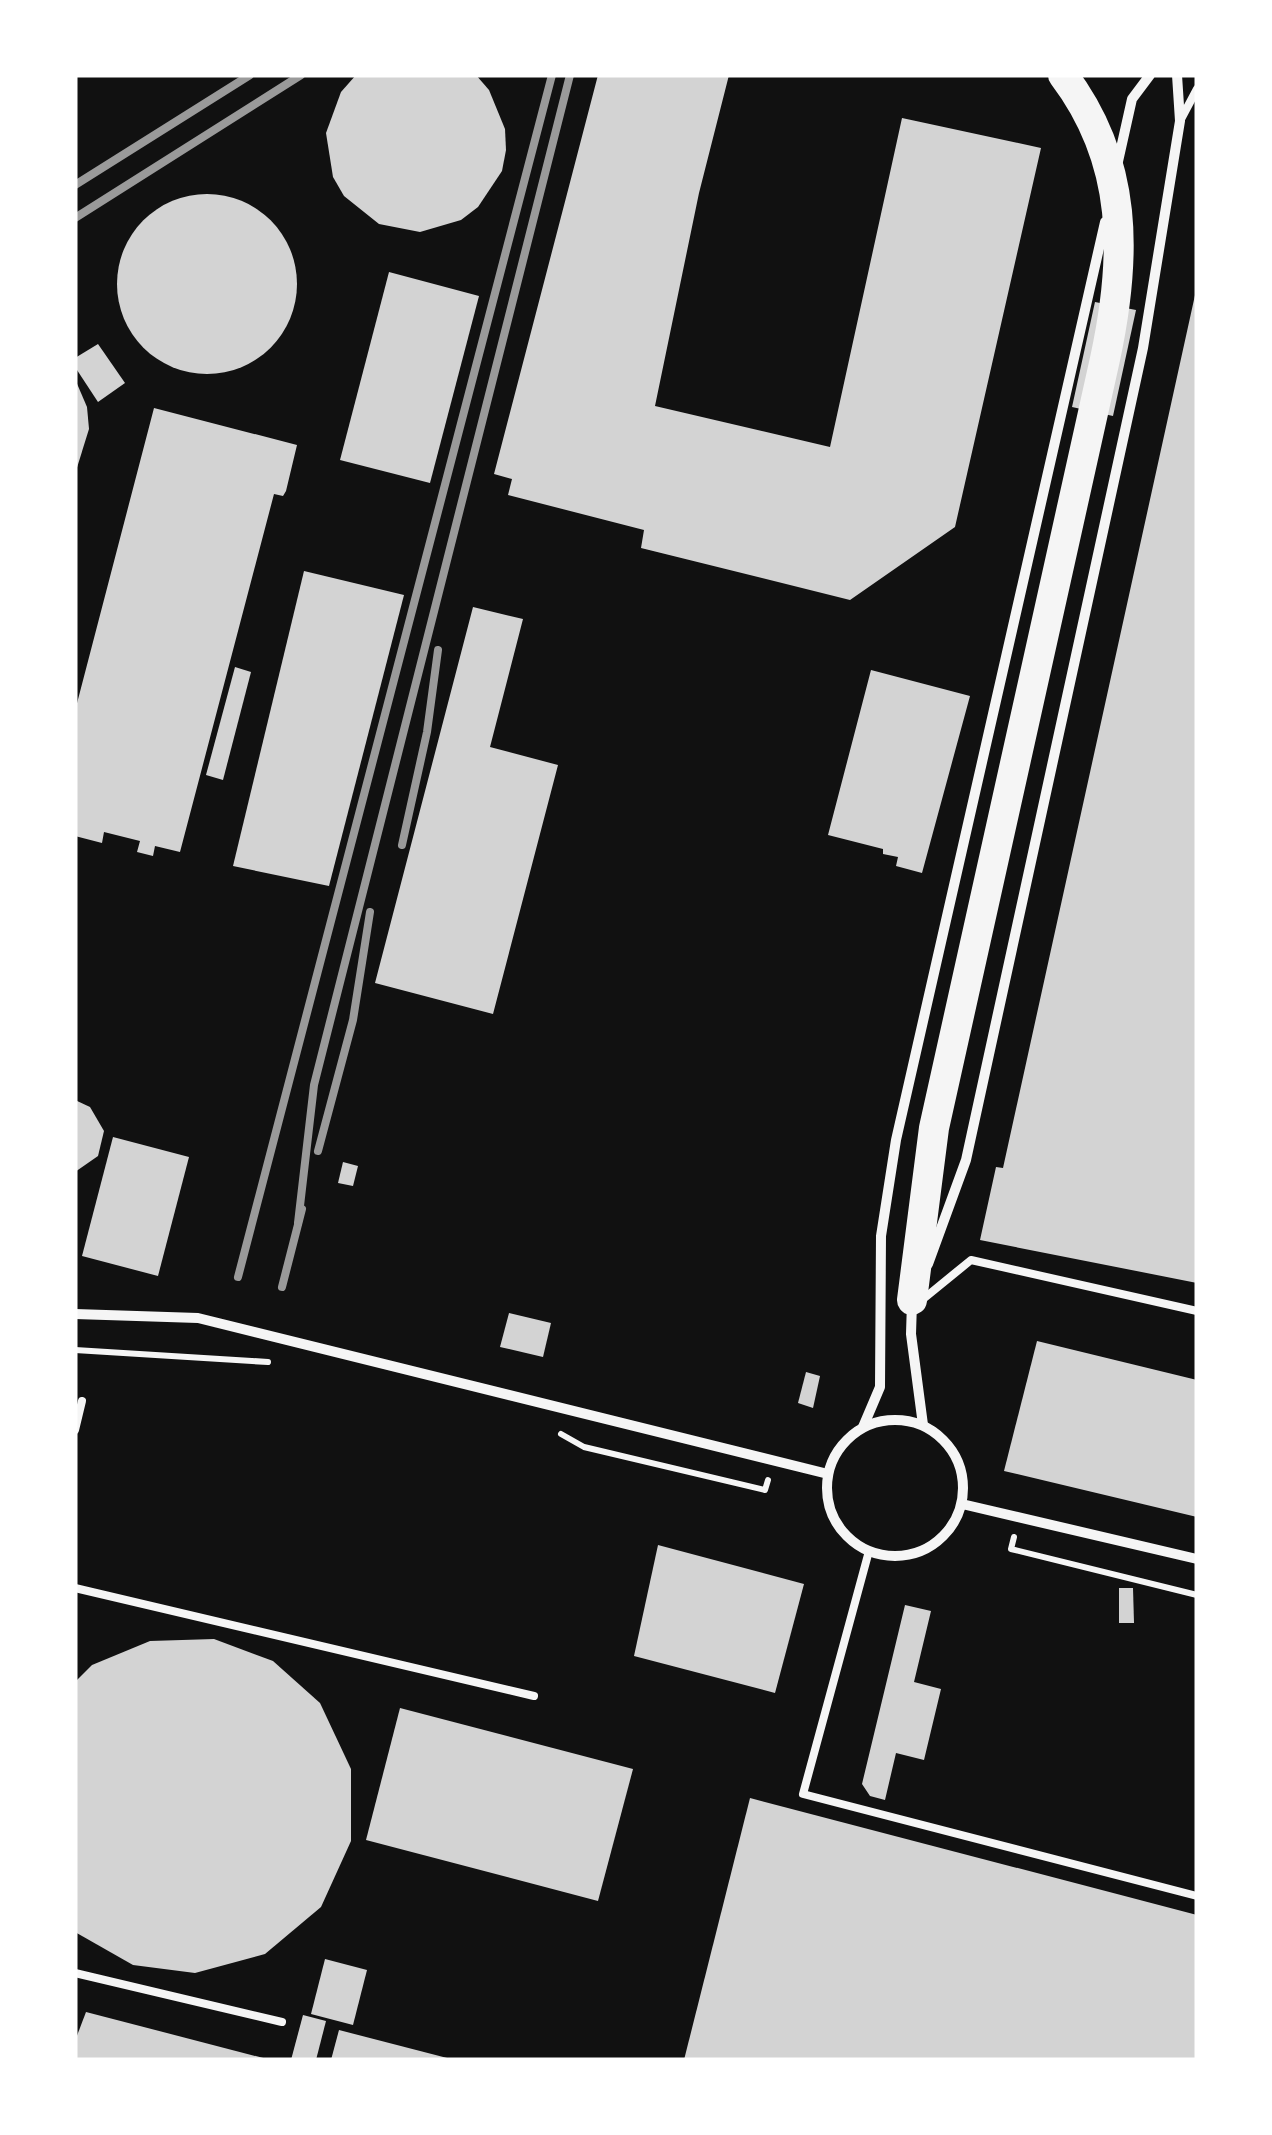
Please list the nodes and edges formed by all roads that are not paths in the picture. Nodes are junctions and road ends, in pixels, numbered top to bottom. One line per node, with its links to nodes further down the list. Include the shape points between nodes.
1 (1063, 75): 6 (highway, via 1092,117 1112,170 1119,279 927,1167)
2 (1150, 75): 11 (street, via 1132,100 896,1140 882,1236 880,1386)
3 (1177, 75): 5 (street)
4 (1197, 88): 5 (lane)
5 (1180, 121): 6 (street, via 1143,348 966,1160)
6 (912, 1304): 7 (lane, via 970,1260); 10 (street)
7 (1197, 1311)
8 (75, 1314): 13 (street, via 198,1318)
9 (82, 1402): 12 (lane)
10 (923, 1425): 11 (street, via 899,1419); 14 (street, via 952,1449)
11 (864, 1427): 13 (street, via 835,1455)
12 (75, 1430)
13 (828, 1474): 15 (street, via 827,1494 840,1529)
14 (962, 1504): 15 (street, via 955,1522 926,1549 908,1555); 16 (street)
15 (870, 1551): 19 (lane, via 803,1794)
16 (1197, 1559)
17 (75, 1588): 18 (lane)
18 (534, 1696)
19 (1197, 1896)
20 (75, 1973): 21 (lane)
21 (282, 2022)

